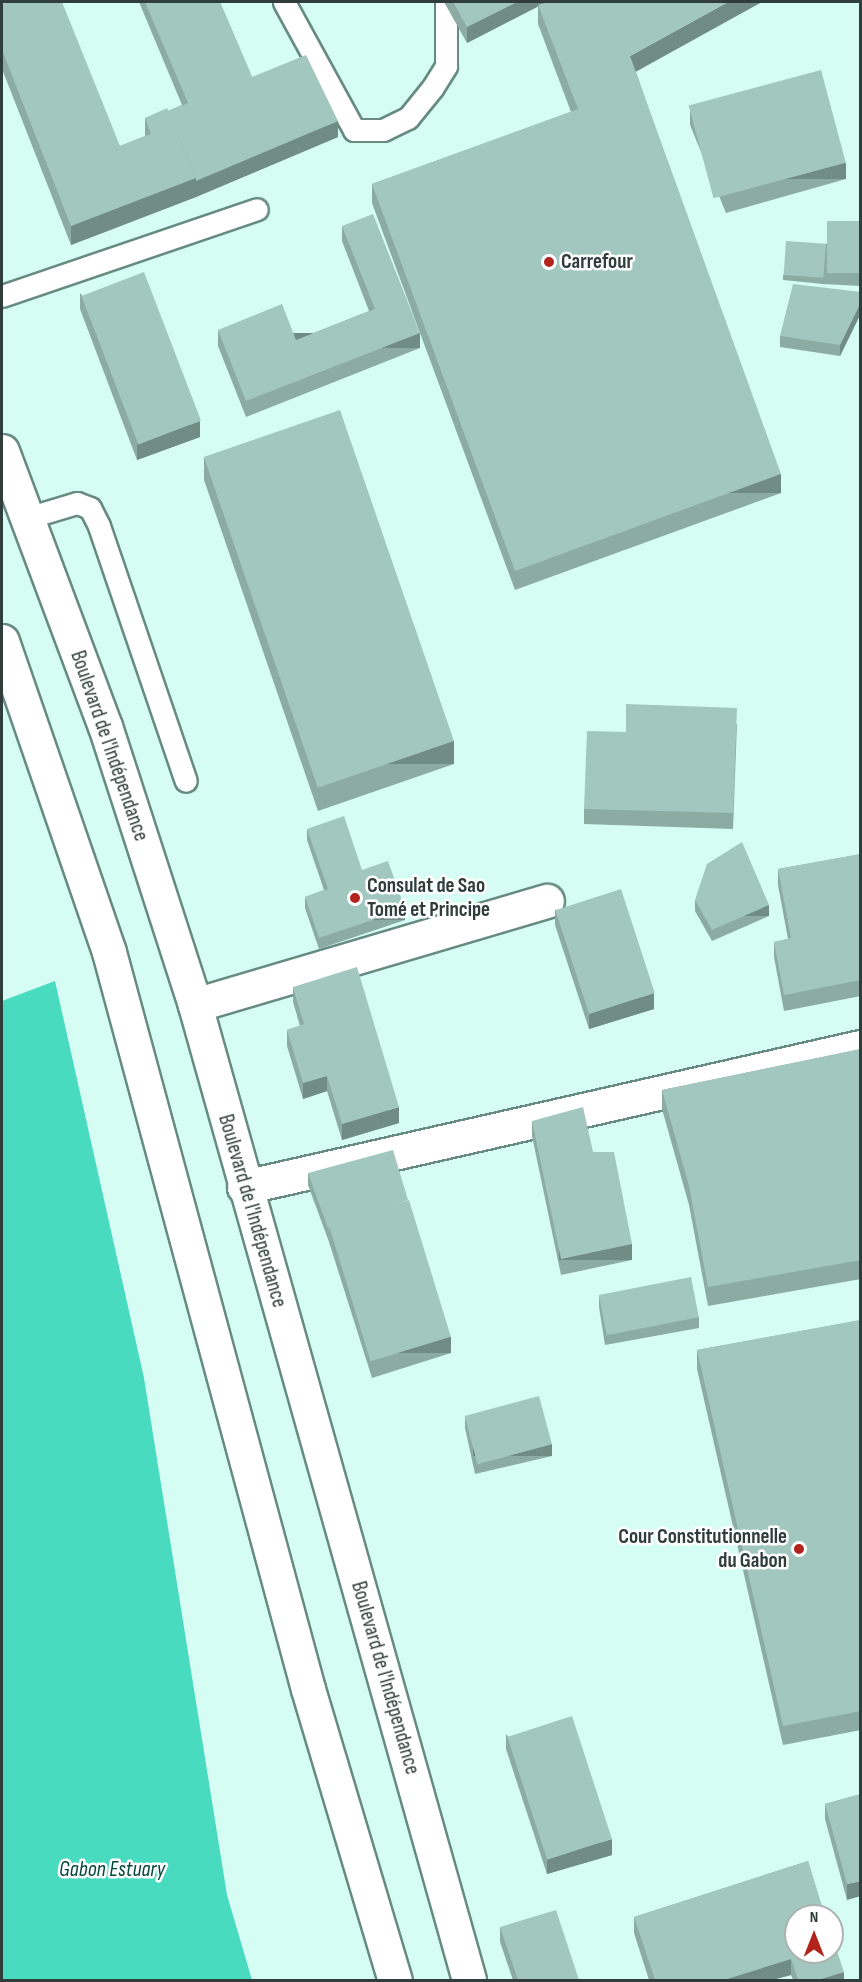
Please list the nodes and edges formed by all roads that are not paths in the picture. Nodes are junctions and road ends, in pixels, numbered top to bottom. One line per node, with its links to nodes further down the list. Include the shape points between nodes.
1 (284, 2): 2 (lane, via 354,130 383,130 408,118 433,87 446,66)
2 (446, 2)
3 (257, 208): 4 (lane)
4 (2, 296)
5 (2, 451): 6 (main road, Boulevard de l'Indépendance)
6 (27, 518): 8 (lane, via 77,503 90,508); 10 (main road, Boulevard de l'Indépendance, via 105,726)
7 (2, 640): 13 (main road, via 109,952 276,1573)
8 (186, 781)
9 (547, 901): 10 (main road)
10 (195, 1005): 12 (main road, Boulevard de l'Indépendance)
11 (861, 1047): 12 (main road)
12 (244, 1187): 16 (main road, Boulevard de l'Indépendance)
13 (373, 1909): 14 (main road); 15 (main road)
14 (395, 1980)
15 (415, 1980)
16 (469, 1980)

